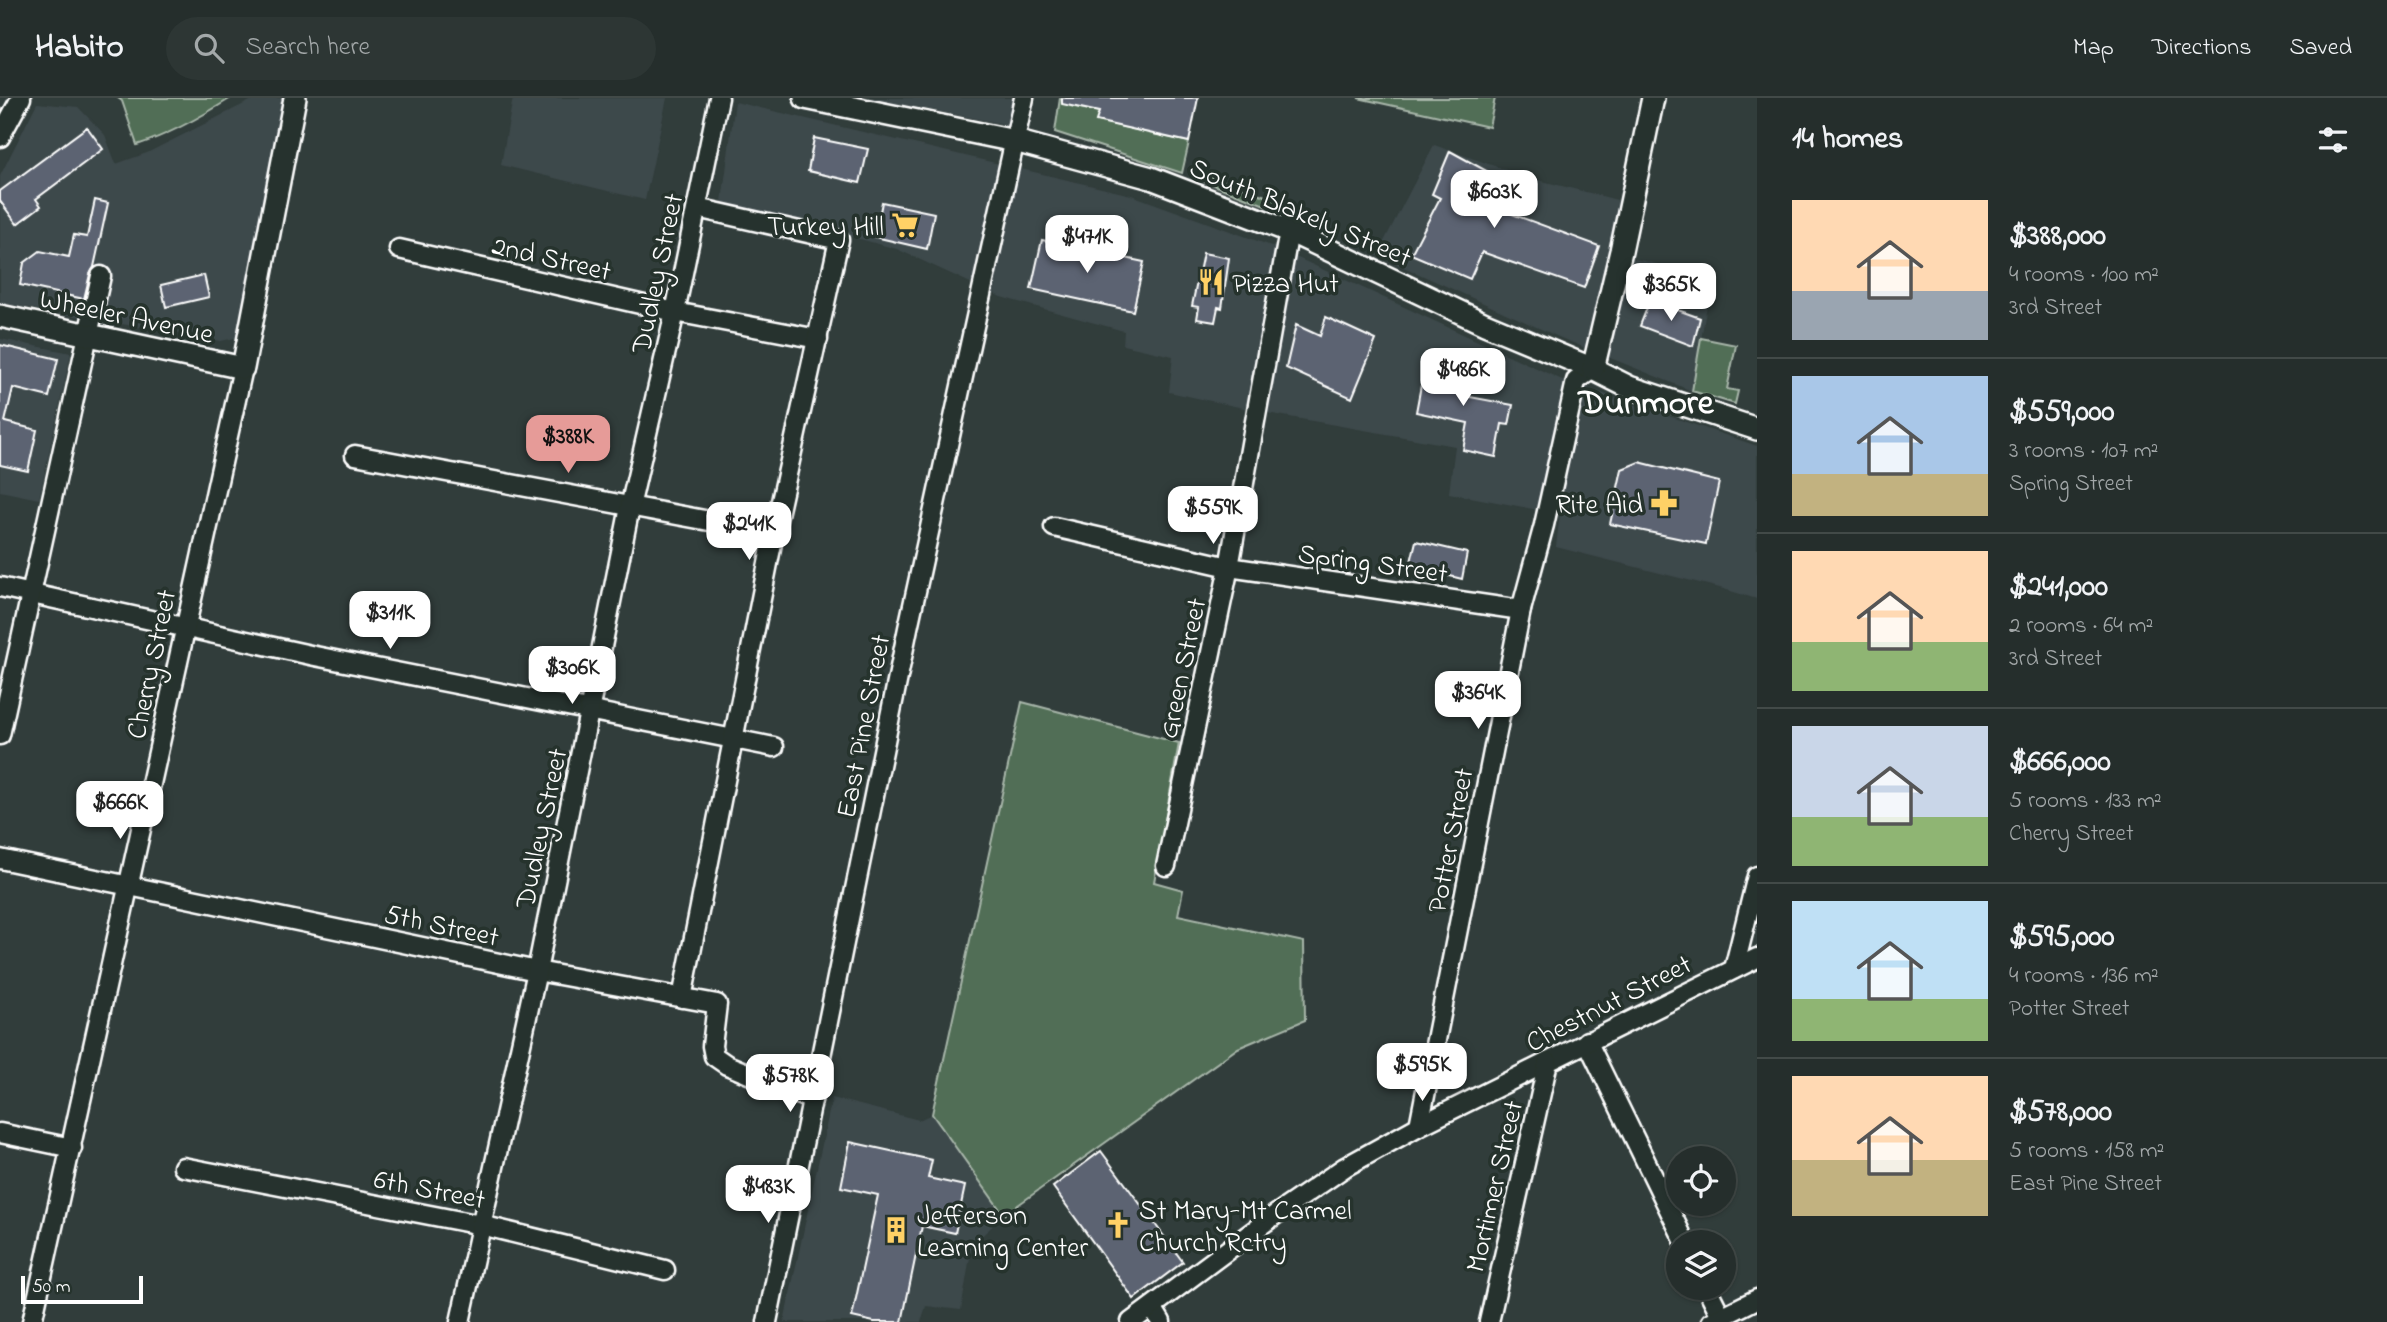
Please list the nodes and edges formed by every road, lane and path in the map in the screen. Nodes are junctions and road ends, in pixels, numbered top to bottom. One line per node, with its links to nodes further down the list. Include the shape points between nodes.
1 (21, 98): 7 (street)
2 (295, 98): 17 (main road, Cherry Street)
3 (719, 98): 9 (street, Dudley Street)
4 (806, 98): 8 (main road, South Blakely Street)
5 (1024, 98): 8 (street, East Pine Street)
6 (1653, 98): 18 (main road)
7 (0, 137)
8 (1015, 141): 10 (main road, South Blakely Street, via 1151,178); 43 (street, East Pine Street, via 908,628)
9 (697, 208): 13 (street, Dudley Street); 16 (street, via 839,240)
10 (1289, 231): 18 (main road, South Blakely Street, via 1485,324); 24 (street, Green Street)
11 (399, 249): 13 (street, 2nd Street)
12 (101, 276): 15 (street)
13 (676, 312): 16 (street, 2nd Street); 21 (street, Dudley Street)
14 (0, 316): 15 (main road, Wheeler Avenue)
15 (90, 334): 17 (main road, Wheeler Avenue); 26 (street)
16 (818, 339): 23 (street)
17 (243, 368): 28 (street, Cherry Street)
18 (1593, 369): 19 (main road, South Blakely Street, via 1629,387); 27 (street, Potter Street, via 1576,381)
19 (1757, 429)
20 (355, 454): 21 (street)
21 (630, 507): 23 (street); 29 (street, Dudley Street)
22 (1054, 527): 24 (street, Spring Street)
23 (774, 533): 31 (street)
24 (1229, 567): 27 (street, Spring Street); 34 (street, Green Street)
25 (0, 587): 26 (street)
26 (30, 592): 28 (street); 30 (street)
27 (1521, 610): 44 (street, Potter Street)
28 (187, 626): 29 (street); 36 (street, Cherry Street)
29 (590, 711): 31 (street); 39 (street, Dudley Street)
30 (0, 735)
31 (734, 739): 32 (street); 40 (street)
32 (775, 747)
33 (0, 859): 36 (street, 5th Street)
34 (1166, 866)
35 (1757, 876): 38 (street)
36 (130, 885): 39 (street, 5th Street); 46 (street, Cherry Street)
37 (1757, 958): 38 (street, Chestnut Street)
38 (1734, 969): 41 (street, Chestnut Street)
39 (537, 971): 40 (street, 5th Street); 48 (street, Dudley Street)
40 (682, 998): 43 (street, 5th Street, via 717,1004 712,1046 720,1062)
41 (1587, 1041): 42 (street, Chestnut Street); 49 (street)
42 (1548, 1062): 44 (street, Chestnut Street); 54 (street, Mortimer Street)
43 (812, 1100): 58 (street, East Pine Street)
44 (1419, 1126): 53 (street, Chestnut Street, via 1310,1190)
45 (0, 1133): 46 (street)
46 (72, 1148): 56 (street, Cherry Street)
47 (183, 1167): 48 (street, 6th Street)
48 (481, 1225): 50 (street, 6th Street); 57 (street, Dudley Street)
49 (1679, 1230)
50 (665, 1270)
51 (1757, 1299): 55 (street)
52 (1712, 1300): 55 (street)
53 (1156, 1314): 59 (street, Chestnut Street)
54 (1490, 1317)
55 (1719, 1320)
56 (32, 1322)
57 (460, 1322)
58 (767, 1322)
59 (1131, 1322)

